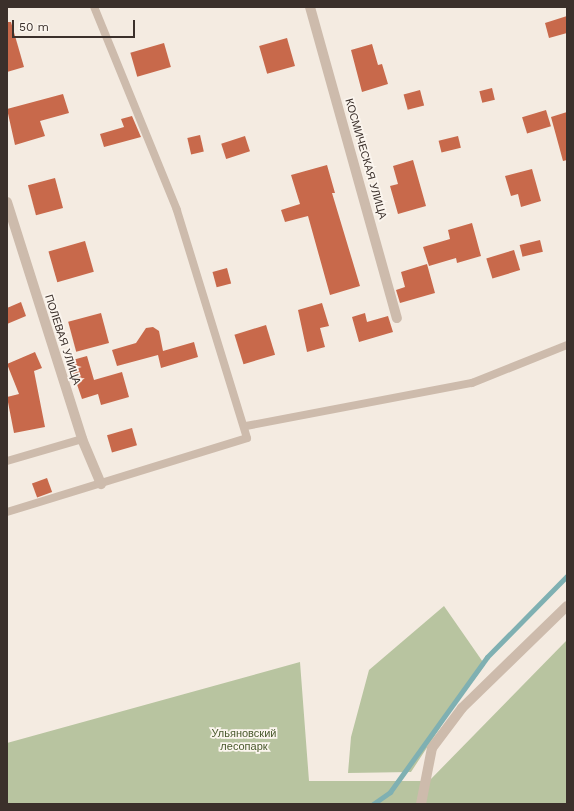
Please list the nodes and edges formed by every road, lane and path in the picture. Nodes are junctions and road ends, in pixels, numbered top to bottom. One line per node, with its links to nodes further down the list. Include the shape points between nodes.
1 (94, 7): 6 (lane, via 177,210)
2 (310, 7): 4 (street, КОСМИЧЕСКАЯ УЛИЦА)
3 (7, 202): 7 (street, ПОЛЕВАЯ УЛИЦА)
4 (397, 318)
5 (567, 345): 6 (lane, via 472,383)
6 (246, 426): 9 (lane, via 247,438)
7 (82, 440): 8 (lane); 9 (street, ПОЛЕВАЯ УЛИЦА)
8 (7, 461)
9 (101, 484): 10 (lane)
10 (7, 512)
11 (567, 606): 12 (street, via 462,708 432,748)
12 (421, 804)

